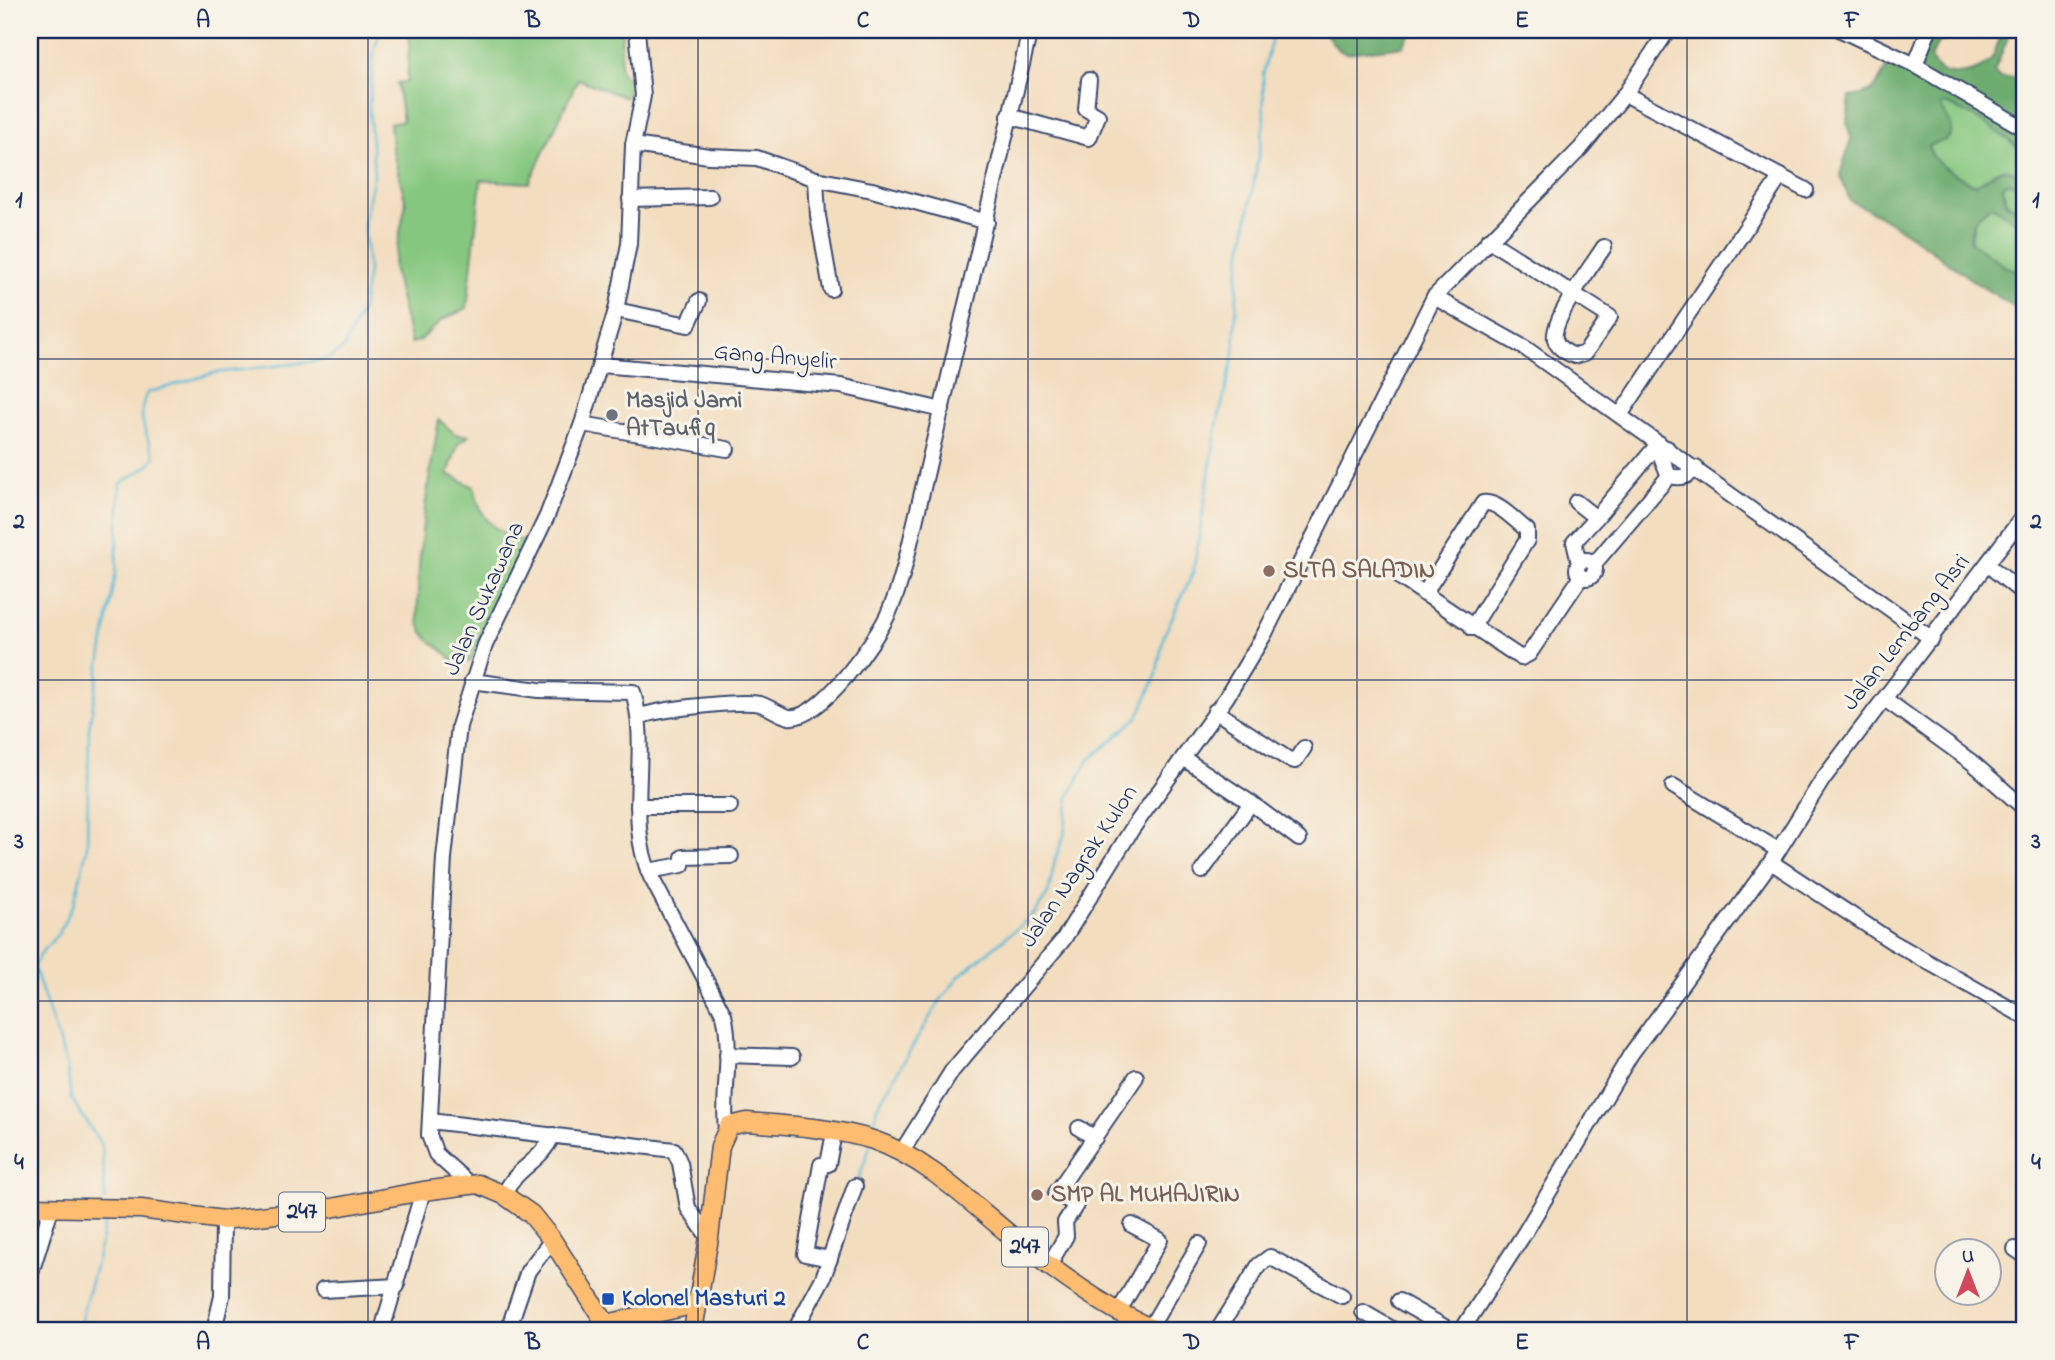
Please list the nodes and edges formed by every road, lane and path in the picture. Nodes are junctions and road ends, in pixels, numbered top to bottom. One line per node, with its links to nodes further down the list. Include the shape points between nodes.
1 (637, 30): 11 (street, Jalan Sukawana, via 643,96)
2 (1668, 30): 8 (street, Jalan Nagrak Kulon)
3 (1841, 30): 6 (street)
4 (1929, 30): 6 (street)
5 (1027, 43): 9 (street)
6 (1915, 65): 10 (street)
7 (1089, 80): 9 (street, via 1086,109 1098,116 1089,138)
8 (1625, 94): 12 (street); 18 (street, Jalan Nagrak Kulon, via 1581,148)
9 (1009, 116): 17 (street)
10 (2025, 129)
11 (633, 145): 13 (street, via 757,158); 16 (street, Jalan Sukawana)
12 (1781, 176): 14 (street); 26 (street)
13 (816, 179): 17 (street); 20 (street)
14 (1805, 190)
15 (710, 197): 16 (street)
16 (630, 199): 23 (street, Jalan Sukawana, via 629,244)
17 (987, 222): 25 (street)
18 (1488, 240): 19 (street, via 1574,293); 21 (street, Jalan Nagrak Kulon)
19 (1604, 247)
20 (831, 289)
21 (1434, 297): 26 (street, via 1525,348); 44 (street, Jalan Nagrak Kulon, via 1254,653)
22 (699, 301): 23 (street, via 688,325)
23 (616, 310): 24 (street, Jalan Sukawana)
24 (601, 365): 25 (street, Gang Anyelir, via 841,386); 27 (street, Jalan Sukawana)
25 (942, 410): 45 (street, via 889,614 824,700 795,717 749,704 662,709)
26 (1620, 415): 28 (street)
27 (582, 424): 29 (street); 42 (street, Jalan Sukawana, via 547,516 499,613)
28 (1663, 446): 30 (street); 31 (street, via 1664,469); 34 (street)
29 (727, 449)
30 (1696, 468): 31 (street, via 1690,475); 41 (street)
31 (1669, 476): 36 (street)
32 (1576, 502): 34 (street)
33 (2025, 514): 35 (street, Jalan Lembang Asri)
34 (1596, 518): 36 (street, via 1574,542)
35 (1988, 565): 39 (street); 41 (street, Jalan Lembang Asri)
36 (1585, 568): 40 (street, via 1525,658)
37 (1401, 578): 38 (street)
38 (1424, 594): 40 (street); 40 (street, via 1483,503 1490,502 1503,511 1527,530 1528,540)
39 (2025, 595)
40 (1472, 628)
41 (1932, 639): 43 (street, Jalan Lembang Asri)
42 (472, 681): 45 (street, via 539,690 630,691); 62 (street, Jalan Sukawana, via 457,734 445,844)
43 (1886, 700): 52 (street, via 1964,756); 55 (street, Jalan Lembang Asri, via 1823,779)
44 (1215, 710): 46 (street, via 1288,760 1295,761); 47 (street, Jalan Nagrak Kulon)
45 (639, 717): 50 (street)
46 (1304, 748)
47 (1183, 758): 49 (street); 68 (street, Jalan Nagrak Kulon, via 1063,940 952,1071)
48 (1673, 786): 55 (street)
49 (1251, 803): 53 (street); 56 (street)
50 (638, 806): 51 (street); 57 (street)
51 (730, 806)
52 (2025, 809)
53 (1299, 839)
54 (730, 856): 57 (street, via 683,857 682,865)
55 (1775, 857): 58 (street, via 1891,941); 101 (street, Jalan Lembang Asri, via 1631,1054)
56 (1202, 871)
57 (648, 872): 59 (street, via 724,1015)
58 (2023, 1012)
59 (727, 1055): 60 (street); 64 (street)
60 (792, 1057)
61 (1136, 1077): 67 (street)
62 (430, 1121): 66 (street); 69 (street, Jalan Sukawana, via 433,1149)
63 (1079, 1128): 67 (street)
64 (726, 1130): 65 (main road, 247, via 747,1122); 77 (main road)
65 (834, 1133): 68 (main road, 247, via 873,1140); 80 (street, via 828,1164 821,1165 805,1254)
66 (553, 1136): 72 (street, via 544,1154 511,1179); 77 (street, via 676,1152 688,1208)
67 (1095, 1138): 81 (street, via 1056,1193 1076,1205 1065,1222 1066,1236)
68 (901, 1153): 81 (main road, 247)
69 (469, 1184): 71 (main road, 247); 72 (main road, 247)
70 (855, 1186): 80 (street)
71 (423, 1191): 75 (main road, 247, via 331,1208); 83 (street)
72 (504, 1195): 78 (main road, 247, via 531,1214)
73 (30, 1207): 74 (main road, 247)
74 (51, 1209): 75 (main road, 247, via 141,1209); 82 (street)
75 (223, 1220): 93 (street, via 222,1296)
76 (1132, 1225): 88 (street, via 1160,1240)
77 (709, 1238): 87 (main road)
78 (552, 1240): 91 (main road, 247); 95 (street, via 528,1271)
79 (1199, 1244): 92 (street)
80 (829, 1259): 97 (street)
81 (1049, 1265): 88 (main road, 247)
82 (30, 1276)
83 (397, 1286): 84 (street); 94 (street)
84 (323, 1290)
85 (1342, 1296): 98 (street, via 1270,1257 1259,1265)
86 (1399, 1301): 100 (street)
87 (697, 1304): 91 (main road, 247); 96 (main road)
88 (1119, 1311): 92 (main road, 247)
89 (1363, 1312): 99 (street)
90 (2025, 1322): 102 (street)
91 (608, 1327)
92 (1153, 1329)
93 (214, 1330)
94 (382, 1330)
95 (508, 1330)
96 (693, 1330)
97 (795, 1330)
98 (1218, 1330)
99 (1394, 1330)
100 (1450, 1330)
101 (1462, 1330)
102 (2020, 1330)

